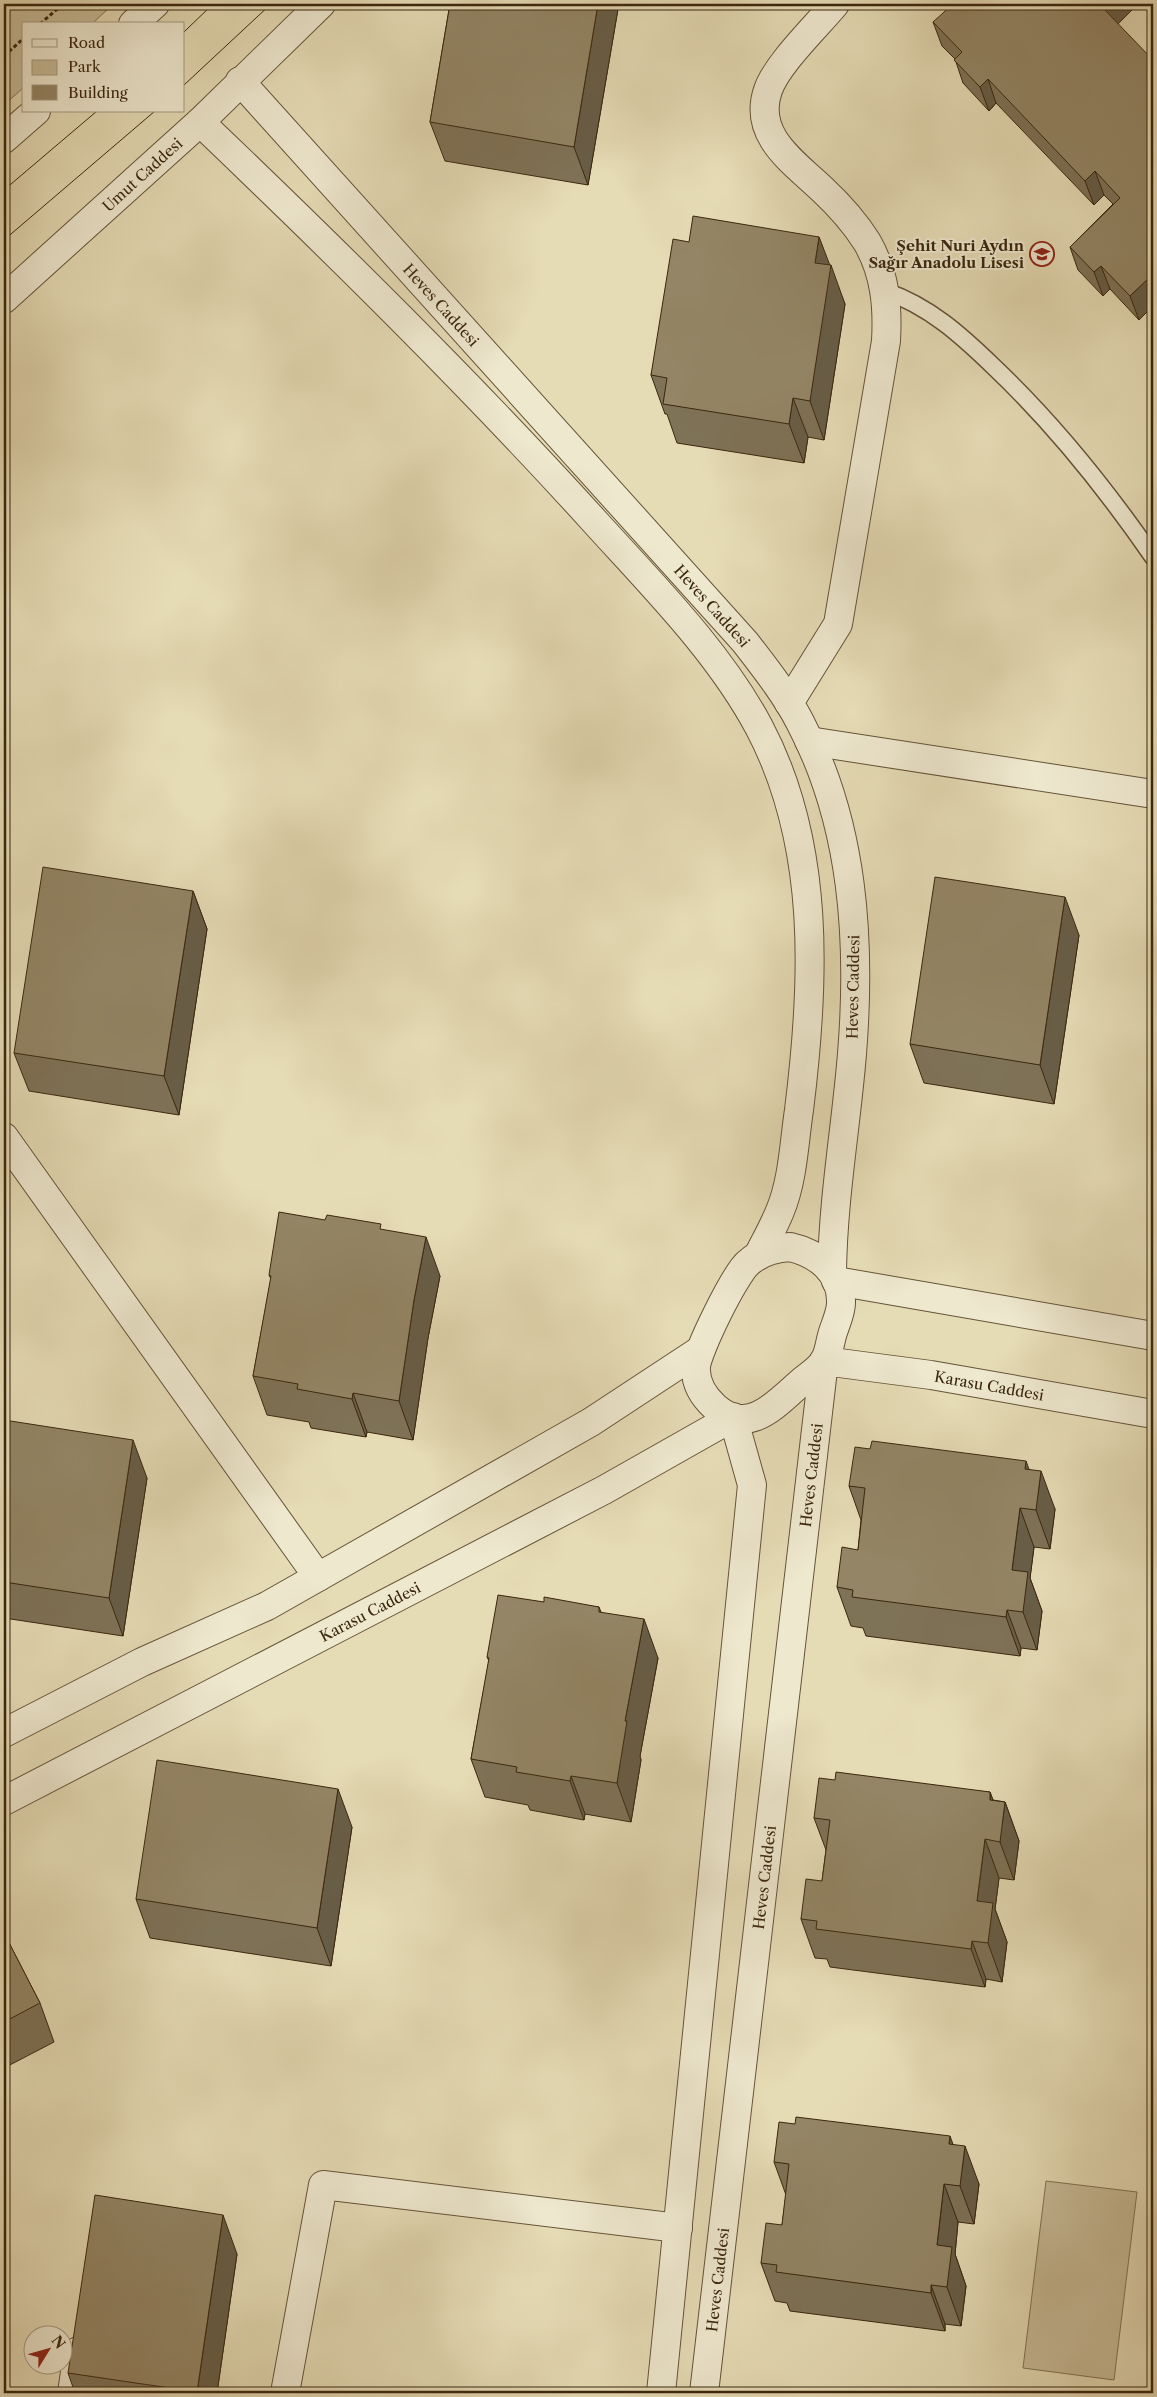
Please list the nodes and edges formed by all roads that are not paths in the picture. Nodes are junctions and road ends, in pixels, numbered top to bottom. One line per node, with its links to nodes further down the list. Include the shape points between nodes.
1 (155, 4): 4 (street)
2 (321, 4): 5 (street, Umut Caddesi)
3 (836, 4): 9 (street, via 774,77 765,109 774,142 785,157 824,191 859,230 879,267)
4 (135, 22)
5 (240, 81): 7 (street, Umut Caddesi); 12 (street, Heves Caddesi, via 745,642)
6 (35, 112): 8 (street)
7 (200, 122): 10 (street, Umut Caddesi); 16 (street, via 425,341 534,455 705,648 759,727 794,815 808,907 810,981 806,1055 791,1171 781,1209)
8 (4, 140)
9 (885, 291): 11 (lane, via 908,299 954,329 1013,385 1069,445); 12 (street, via 886,341 838,624)
10 (4, 299)
11 (1153, 556)
12 (789, 703): 13 (street, Heves Caddesi)
13 (809, 741): 14 (street); 17 (street, Heves Caddesi, via 834,804 844,845 854,928 852,1052 834,1207)
14 (1153, 794)
15 (4, 1137): 23 (street)
16 (759, 1254): 17 (street, via 774,1248 805,1250 820,1259); 19 (street, via 738,1276)
17 (834, 1276): 18 (street); 20 (street, via 841,1304)
18 (1153, 1336)
19 (700, 1350): 22 (street, via 696,1367 698,1384 706,1399); 23 (street, via 591,1422)
20 (824, 1361): 21 (street, Karasu Caddesi, via 931,1375); 22 (street, via 763,1416); 31 (street, Heves Caddesi)
21 (1153, 1414)
22 (733, 1417): 25 (street, Karasu Caddesi, via 604,1490); 26 (street, via 752,1485)
23 (318, 1577): 24 (street, via 267,1606 142,1662)
24 (4, 1733)
25 (4, 1801)
26 (678, 2228): 29 (street, via 324,2185); 30 (street)
27 (82, 2324): 28 (street)
28 (72, 2393)
29 (285, 2393)
30 (661, 2393)
31 (704, 2393)

